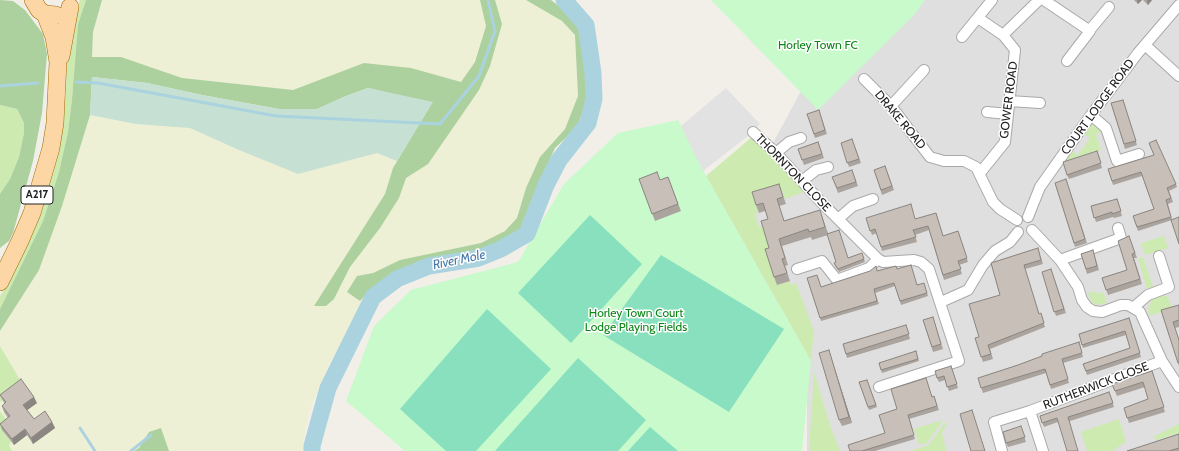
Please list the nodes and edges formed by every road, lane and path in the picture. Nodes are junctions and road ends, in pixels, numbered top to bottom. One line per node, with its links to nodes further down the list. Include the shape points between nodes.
1 (34, 0): 8 (main road, via 39,10)
2 (992, 0): 9 (street)
3 (1039, 0): 11 (street)
4 (1044, 0): 10 (street)
5 (71, 3): 8 (main road, via 59,15); 15 (main road, A217, via 65,41)
6 (1179, 5): 13 (street, COURT LODGE ROAD)
7 (1109, 7): 10 (street)
8 (45, 14): 15 (main road, A217, via 54,36)
9 (978, 18): 11 (street, GOWER ROAD); 12 (street)
10 (1089, 31): 14 (street)
11 (1003, 35): 19 (street, GOWER ROAD, via 1015,50)
12 (962, 37)
13 (1145, 45): 17 (street); 24 (street, COURT LODGE ROAD)
14 (1067, 61)
15 (58, 62): 43 (main road, A217, via 51,148 32,213)
16 (924, 70): 21 (street)
17 (1179, 76)
18 (864, 79): 21 (street, DRAKE ROAD)
19 (1009, 101): 20 (street); 23 (street, GOWER ROAD)
20 (1040, 102)
21 (891, 106): 30 (street, DRAKE ROAD, via 930,157 944,161 964,161 976,167)
22 (987, 112): 23 (street)
23 (1008, 114): 30 (street, GOWER ROAD, via 1005,142)
24 (1091, 115): 28 (street, via 1106,128 1117,161); 33 (street, COURT LODGE ROAD, via 1040,187)
25 (753, 132): 27 (street, THORNTON CLOSE)
26 (801, 138): 27 (street, via 789,142)
27 (776, 153): 31 (street, THORNTON CLOSE)
28 (1139, 154)
29 (828, 167): 31 (street, via 816,170)
30 (980, 173): 35 (street, via 993,202)
31 (802, 181): 34 (street, THORNTON CLOSE)
32 (873, 199): 34 (street, THORNTON CLOSE, via 853,206)
33 (1028, 217): 35 (street); 37 (street, via 1033,224)
34 (838, 219): 40 (street)
35 (1017, 220): 38 (street, via 1015,227)
36 (1118, 228): 41 (street, via 1121,238)
37 (1032, 230): 38 (street, via 1026,234); 41 (street)
38 (1018, 232): 44 (street, via 982,265 968,290)
39 (1159, 256): 45 (street, via 1169,287 1148,295)
40 (878, 259): 42 (street, via 869,268 837,280 822,261); 44 (street, via 884,262 921,262 929,269)
41 (1060, 260): 45 (street, via 1078,287 1087,308 1102,312 1121,305)
42 (797, 268)
43 (0, 282)
44 (941, 302): 47 (street, via 959,361)
45 (1134, 308): 46 (street, via 1144,318)
46 (1162, 361): 48 (street); 49 (street, RUTHERWICK CLOSE)
47 (879, 387)
48 (1179, 387)
49 (1030, 411): 50 (street, RUTHERWICK CLOSE, via 994,422); 51 (street)
50 (1002, 451)
51 (1043, 451)

